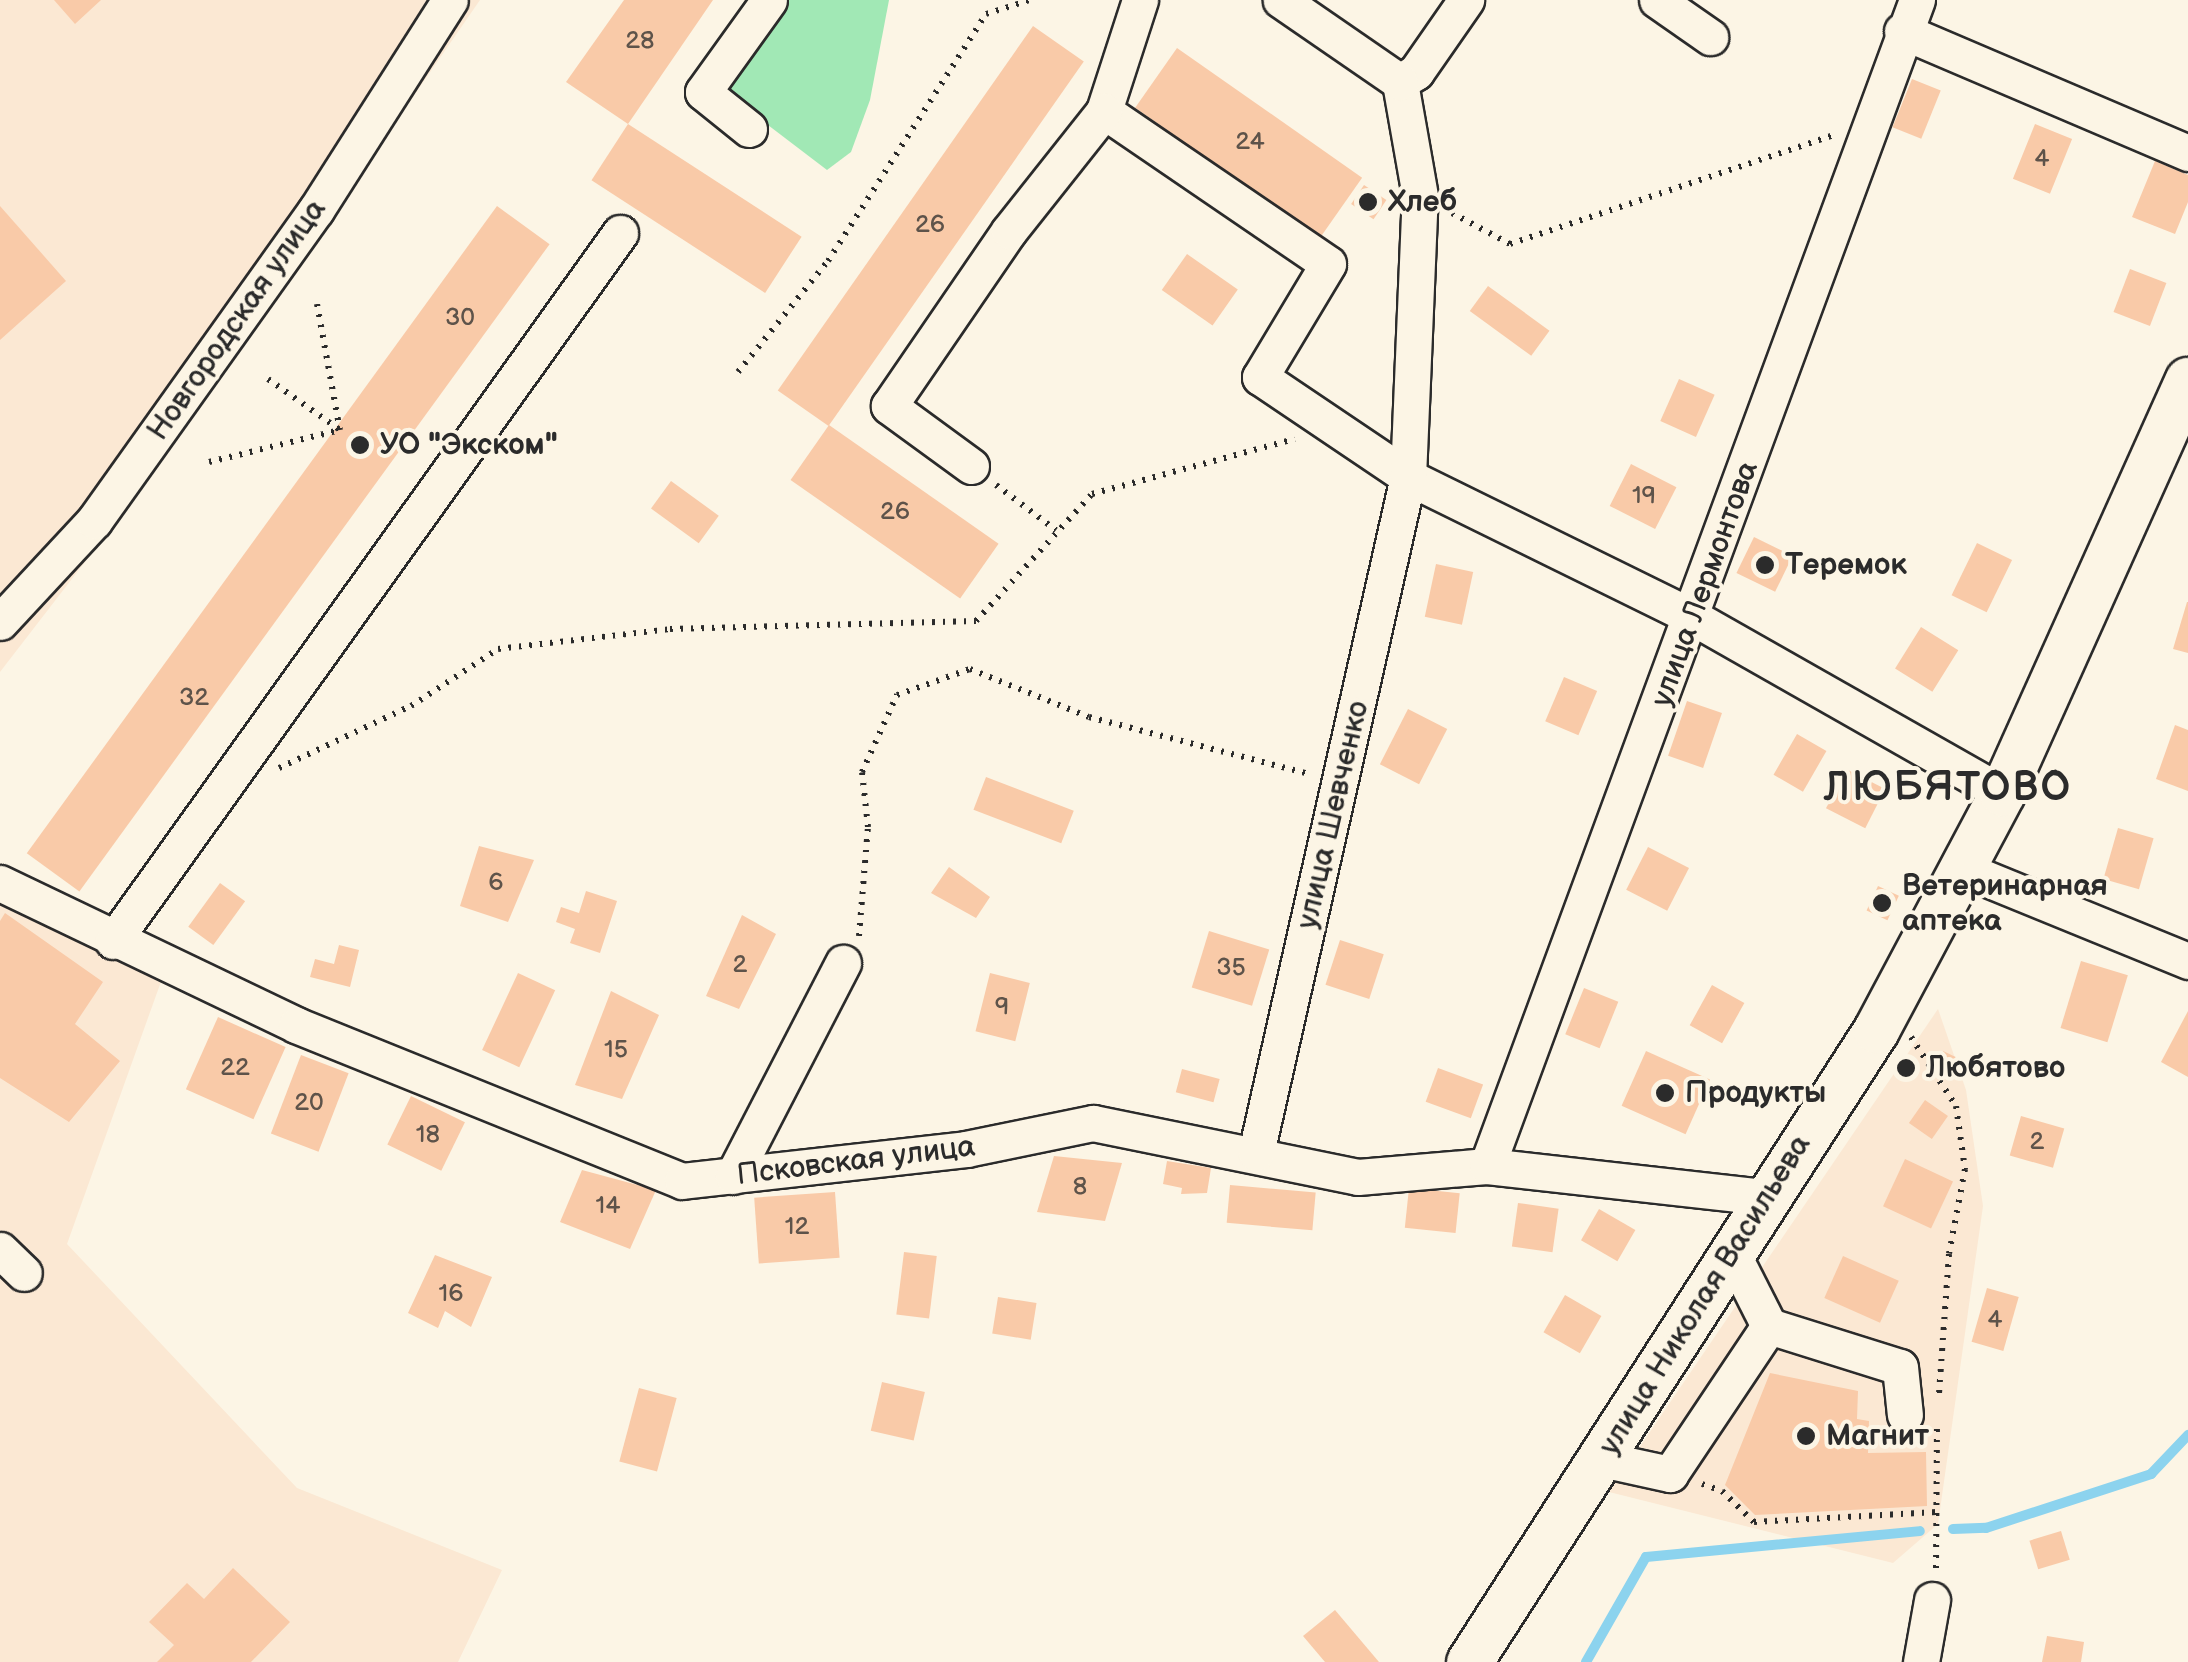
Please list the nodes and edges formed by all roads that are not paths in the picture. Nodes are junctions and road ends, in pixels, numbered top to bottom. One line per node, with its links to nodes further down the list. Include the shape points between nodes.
1 (450, 0): 18 (street, Новгородская улица, via 316,210 94,521)
2 (769, 0): 11 (street, via 703,92)
3 (1140, 0): 10 (street)
4 (1282, 0): 9 (street)
5 (1466, 0): 9 (street, via 1416,72)
6 (1657, 0): 8 (street)
7 (1910, 16): 12 (street); 17 (street, улица Лермонтова)
8 (1710, 36)
9 (1400, 82): 16 (street, улица Шевченко, via 1420,196)
10 (1104, 111): 15 (street, via 998,246 888,406); 16 (street, via 1328,264 1260,378)
11 (749, 129)
12 (2188, 153)
13 (620, 233): 22 (street)
14 (2188, 380): 19 (main road, улица Николая Васильева)
15 (971, 466)
16 (1408, 477): 17 (street); 25 (street, улица Шевченко)
17 (1694, 618): 19 (street); 26 (street, улица Лермонтова)
18 (0, 622)
19 (2002, 793): 20 (main road, улица Николая Васильева)
20 (1965, 870): 23 (street); 28 (main road, улица Николая Васильева, via 1876,1030)
21 (0, 883): 22 (street, Псковская улица)
22 (113, 941): 27 (street, Псковская улица, via 296,1025 682,1181)
23 (2188, 961)
24 (843, 963): 27 (street)
25 (1256, 1153): 26 (street, Псковская улица, via 1358,1176); 27 (street, Псковская улица, via 1093,1123 966,1149)
26 (1487, 1166): 28 (street, Псковская улица)
27 (733, 1176)
28 (1765, 1196): 29 (main road, улица Николая Васильева)
29 (1731, 1251): 30 (street); 32 (main road, улица Николая Васильева)
30 (1769, 1326): 31 (street, via 1900,1367); 32 (street, via 1670,1474)
31 (1927, 1414)
32 (1601, 1459): 34 (main road, улица Николая Васильева)
33 (1932, 1600): 35 (street)
34 (1470, 1662)
35 (1921, 1662)

